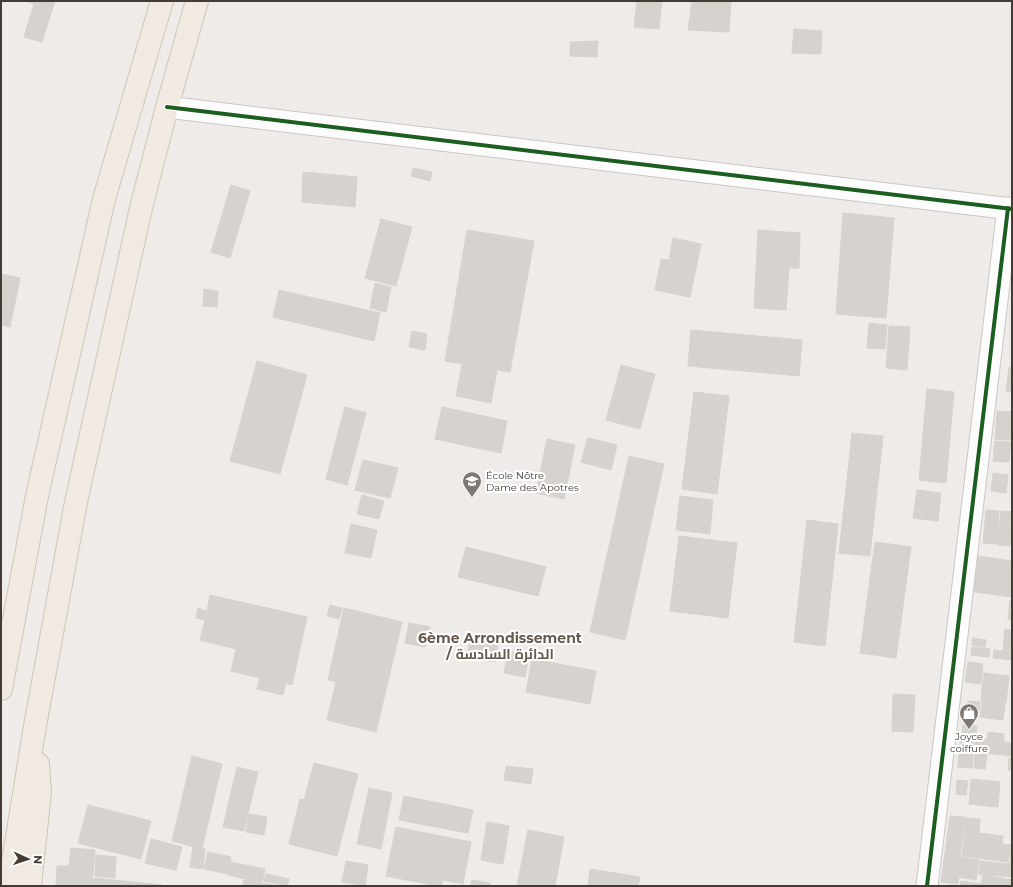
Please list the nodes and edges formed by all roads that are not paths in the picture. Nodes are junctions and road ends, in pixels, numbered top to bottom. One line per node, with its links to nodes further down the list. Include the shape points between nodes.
1 (162, 1): 5 (main road, via 104,198 37,496)
2 (197, 1): 3 (main road)
3 (167, 107): 4 (street); 6 (main road, via 139,216 76,502)
4 (1010, 208): 9 (street)
5 (1, 686)
6 (35, 726): 7 (main road); 8 (main road, via 40,792)
7 (9, 886)
8 (30, 886)
9 (927, 886)

